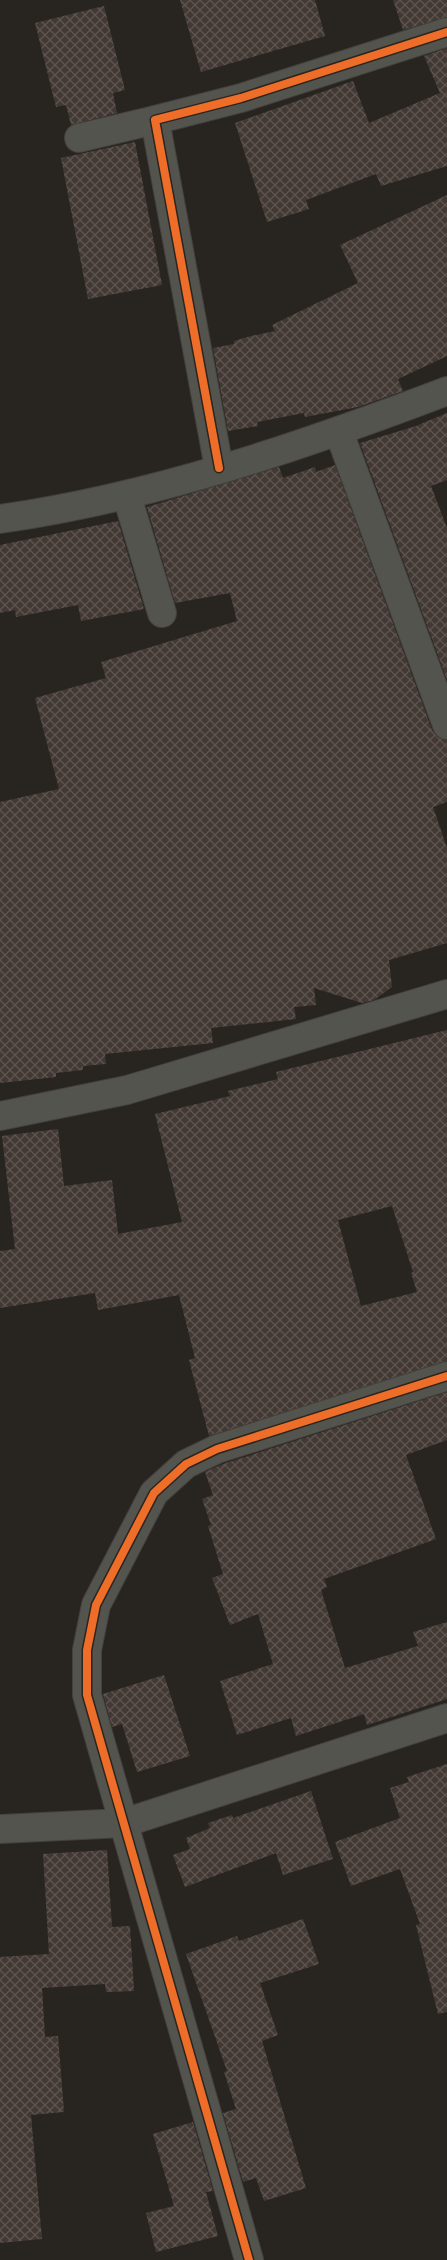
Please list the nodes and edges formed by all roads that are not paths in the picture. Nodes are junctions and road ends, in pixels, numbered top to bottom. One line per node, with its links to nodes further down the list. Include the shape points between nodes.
1 (447, 32): 2 (street, via 241,98)
2 (155, 120): 3 (street); 6 (street)
3 (79, 138)
4 (447, 391): 5 (street)
5 (339, 432): 6 (street); 10 (street)
6 (219, 468): 7 (street)
7 (127, 496): 8 (street); 9 (street)
8 (0, 519)
9 (162, 613)
10 (447, 725)
11 (447, 994): 12 (street, via 127,1090)
12 (0, 1116)
13 (447, 1376): 15 (street, via 201,1455 169,1477 154,1493 96,1605 87,1650 87,1695)
14 (447, 1718): 15 (street)
15 (124, 1823): 16 (street); 17 (street)
16 (0, 1829)
17 (250, 2260)

